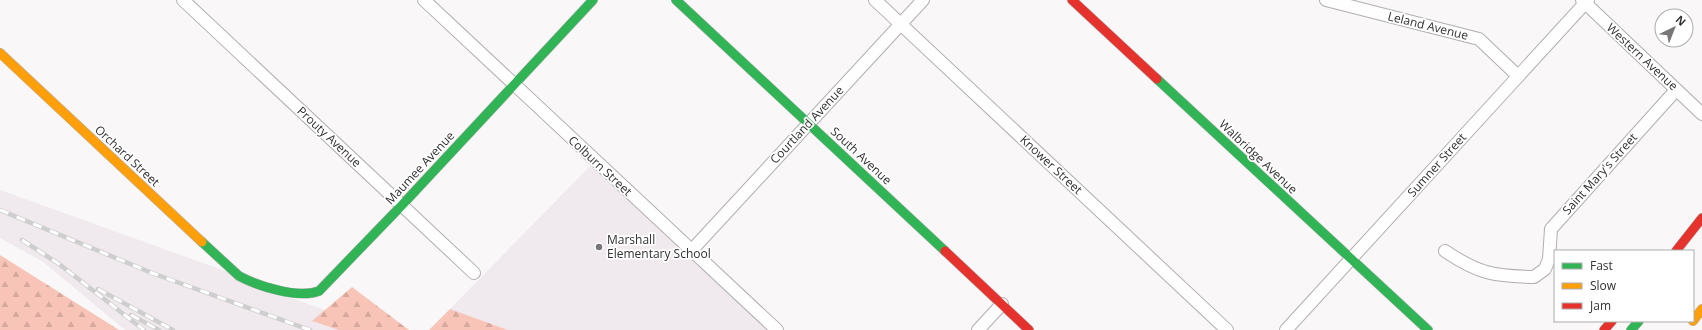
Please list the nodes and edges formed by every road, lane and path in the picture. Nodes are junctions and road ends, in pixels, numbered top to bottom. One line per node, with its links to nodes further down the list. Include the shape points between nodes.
1 (183, 0): 17 (street, Prouty Avenue)
2 (424, 0): 13 (street, Colburn Street)
3 (593, 0): 13 (main road, Maumee Avenue)
4 (676, 0): 16 (main road, South Avenue)
5 (876, 0): 10 (street, Knower Street)
6 (923, 0): 10 (street, Courtland Avenue)
7 (1072, 0): 22 (main road, Walbridge Avenue)
8 (1326, 0): 12 (street, Leland Avenue, via 1480,39)
9 (1585, 1): 12 (street, Sumner Street); 14 (street, Western Avenue)
10 (901, 24): 16 (street, Courtland Avenue); 34 (street, Knower Street)
11 (0, 53): 24 (main road, Orchard Street)
12 (1518, 76): 22 (street, Sumner Street)
13 (514, 85): 17 (main road, Maumee Avenue); 20 (street, Colburn Street)
14 (1676, 90): 15 (street, Western Avenue); 21 (street, Saint Mary's Street, via 1551,228 1549,259 1545,269 1534,277 1492,275 1464,264)
15 (1702, 114)
16 (808, 123): 20 (street, Courtland Avenue); 25 (main road, South Avenue)
17 (402, 205): 23 (street, Prouty Avenue); 24 (main road, Maumee Avenue, via 319,291 310,294 293,292 246,281)
18 (1702, 218): 19 (main road)
19 (1677, 250)
20 (691, 251): 31 (street, Colburn Street)
21 (1445, 251)
22 (1351, 260): 35 (street, Sumner Street); 36 (main road, Walbridge Avenue)
23 (474, 273)
24 (239, 276)
25 (1002, 304): 32 (street); 33 (main road, South Avenue)
26 (1702, 309): 27 (main road)
27 (1694, 320)
28 (1611, 322): 37 (main road)
29 (1638, 322): 38 (main road)
30 (1692, 322): 39 (main road)
31 (777, 330)
32 (978, 330)
33 (1029, 330)
34 (1227, 330)
35 (1286, 330)
36 (1428, 330)
37 (1604, 330)
38 (1631, 330)
39 (1686, 330)

